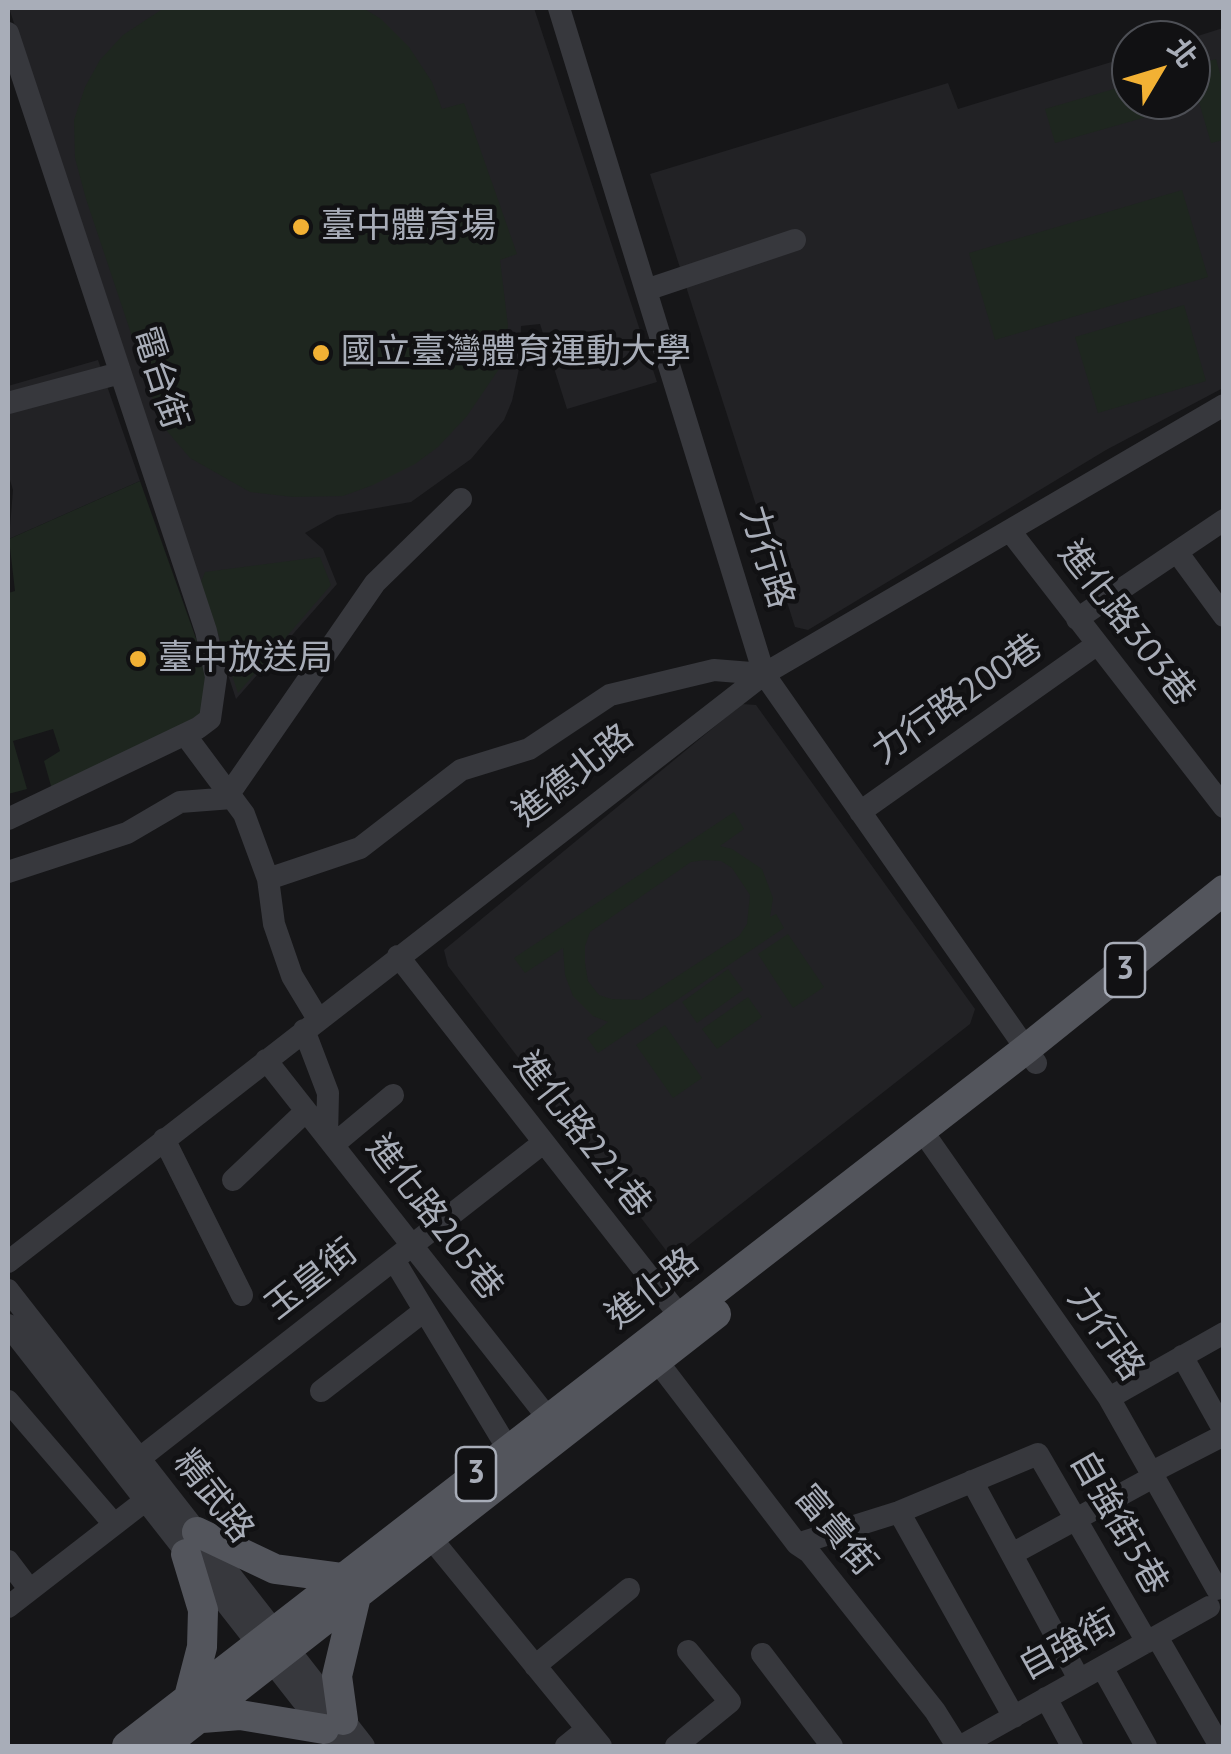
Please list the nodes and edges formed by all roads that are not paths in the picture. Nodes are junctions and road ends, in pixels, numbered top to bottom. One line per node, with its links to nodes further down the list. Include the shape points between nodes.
1 (559, 8): 4 (street, 力行路)
2 (8, 33): 5 (street, 電台街)
3 (795, 240): 4 (street)
4 (646, 290): 15 (street, 力行路)
5 (120, 373): 6 (street); 16 (street, 電台街, via 216,677 210,719)
6 (8, 403)
7 (1224, 405): 10 (street, 進德北路)
8 (461, 499): 17 (street, via 375,583)
9 (1224, 520): 11 (street)
10 (1010, 530): 13 (street, 進化路303巷); 15 (street, 進德北路)
11 (1178, 552): 12 (street); 13 (street)
12 (1224, 616)
13 (1077, 619): 14 (street, 進化路303巷)
14 (1096, 645): 18 (street, 進化路303巷); 19 (street, 力行路200巷)
15 (764, 674): 19 (street, 力行路); 22 (street, via 714,670 610,695 530,750 461,770 360,848); 25 (street, 進德北路)
16 (186, 736): 17 (street); 20 (street)
17 (230, 796): 21 (street, via 180,802 126,833); 22 (street, via 244,814)
18 (1224, 807)
19 (860, 812): 27 (street, 力行路)
20 (8, 819)
21 (8, 872)
22 (268, 879): 26 (street, via 274,924)
23 (1224, 890): 27 (main road, 進化路 / 3)
24 (1224, 914): 27 (main road, 進化路 / 3)
25 (398, 956): 26 (street, 進德北路); 34 (street, 進化路221巷)
26 (311, 1024): 28 (street, 進德北路); 33 (street, via 328,1093)
27 (1031, 1056): 31 (main road, 進化路 / 3)
28 (266, 1060): 30 (street, 進化路205巷); 32 (street, 進德北路)
29 (393, 1095): 33 (street)
30 (306, 1110): 33 (street, 進化路205巷); 35 (street)
31 (925, 1135): 41 (main road, 進化路 / 3); 45 (main road, 進化路 / 3); 47 (street, 力行路)
32 (164, 1139): 37 (street, 進德北路); 39 (street)
33 (330, 1141): 36 (street, 進化路205巷)
34 (544, 1143): 36 (street, 玉皇街); 41 (street, 進化路221巷)
35 (233, 1180)
36 (402, 1253): 40 (street, 進化路205巷); 49 (street, 進化路205巷); 52 (street, 玉皇街)
37 (8, 1262)
38 (8, 1290): 52 (street, 精武路)
39 (242, 1295)
40 (424, 1311): 46 (street, 進化路205巷); 51 (street, 進化路205巷)
41 (680, 1316): 45 (street); 49 (main road, 進化路 / 3)
42 (8, 1325): 52 (street, 精武路)
43 (1224, 1333): 44 (street)
44 (1182, 1356): 47 (street); 50 (street)
45 (657, 1362): 59 (main road, 進化路 / 3); 61 (street, 富貴街)
46 (321, 1391)
47 (1109, 1398): 53 (street, 力行路)
48 (8, 1401): 58 (street)
49 (548, 1418): 51 (main road, 進化路 / 3)
50 (1224, 1433): 53 (street)
51 (508, 1448): 64 (main road, 進化路 / 3)
52 (131, 1465): 55 (street, 精武路)
53 (1154, 1474): 57 (street); 67 (street, 力行路)
54 (972, 1481): 56 (street, 自強街5巷); 57 (street, 自強街5巷, via 1038,1454); 62 (street)
55 (153, 1494): 58 (street); 60 (street, 精武路)
56 (899, 1512): 61 (street, 自強街5巷); 78 (street)
57 (1075, 1518): 62 (street); 69 (street, 自強街5巷)
58 (114, 1524): 66 (street)
59 (430, 1537): 64 (main road, 進化路 / 3); 73 (street)
60 (192, 1543): 64 (main road); 70 (street, 精武路); 77 (main road, via 203,1610)
61 (797, 1544): 87 (street, 富貴街)
62 (1012, 1554): 75 (street)
63 (8, 1561): 66 (street)
64 (350, 1587): 70 (main road, 進化路 / 3); 79 (main road)
65 (630, 1589): 73 (street)
66 (30, 1590): 68 (street)
67 (1218, 1600): 69 (street, 自強街)
68 (8, 1608)
69 (1152, 1639): 74 (street, 自強街); 90 (street, 自強街5巷)
70 (273, 1648): 77 (main road, 進化路 / 3); 79 (street, 精武路)
71 (688, 1651): 85 (street, via 730,1702)
72 (762, 1654): 86 (street)
73 (535, 1666): 80 (street)
74 (1102, 1667): 75 (street, 自強街); 89 (street)
75 (1079, 1679): 76 (street, 自強街)
76 (1046, 1698): 78 (street, 自強街); 88 (street)
77 (196, 1708): 79 (main road); 81 (main road, 進化路 / 3); 82 (main road, 進化路 / 3)
78 (1014, 1717): 87 (street, 自強街)
79 (335, 1732): 83 (street, 精武路)
80 (594, 1738): 84 (street)
81 (127, 1746)
82 (163, 1746)
83 (364, 1746)
84 (566, 1746)
85 (676, 1746)
86 (832, 1746)
87 (959, 1746)
88 (1072, 1746)
89 (1146, 1746)
90 (1220, 1746)

